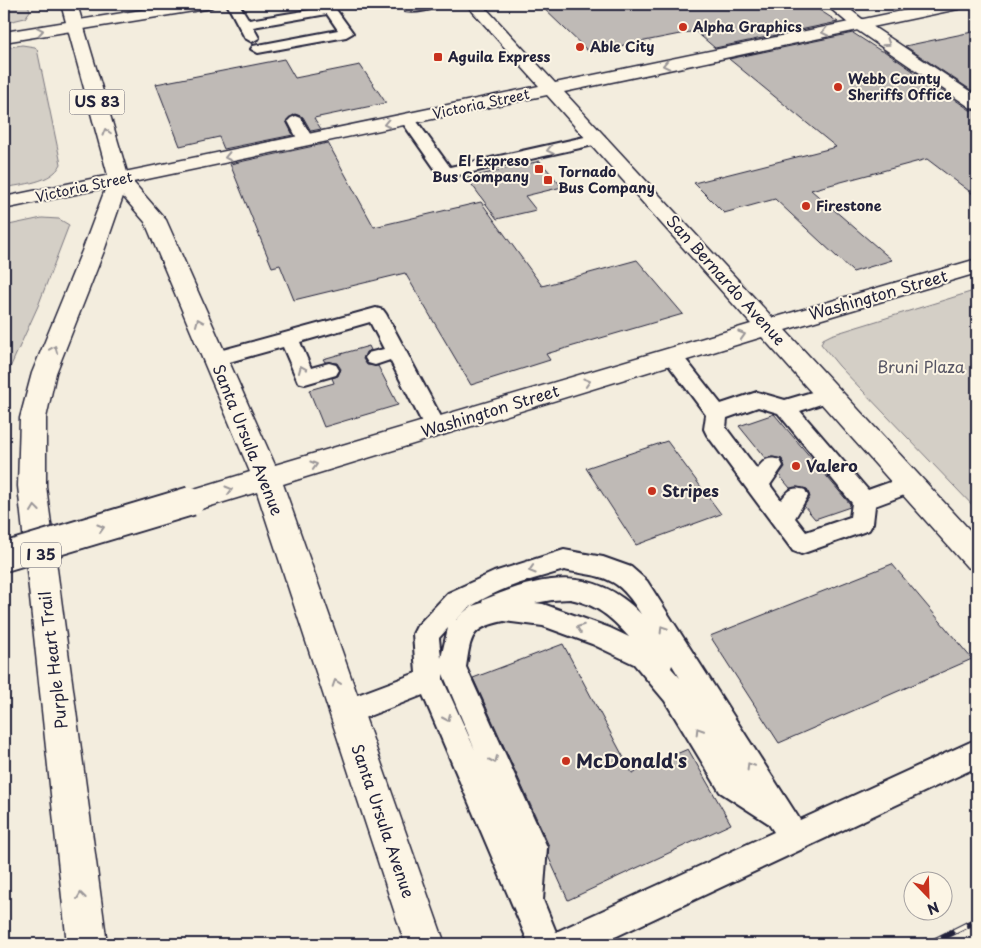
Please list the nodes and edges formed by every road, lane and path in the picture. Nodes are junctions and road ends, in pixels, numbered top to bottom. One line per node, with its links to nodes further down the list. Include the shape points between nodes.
1 (69, 4): 11 (main road, Santa Ursula Avenue / US 83)
2 (206, 4): 11 (main road)
3 (233, 4): 12 (lane)
4 (435, 4): 9 (lane)
5 (474, 4): 16 (main road, San Bernardo Avenue)
6 (833, 4): 10 (main road)
7 (958, 4): 10 (main road, Victoria Street)
8 (328, 7): 12 (lane); 14 (lane, via 346,33)
9 (410, 8)
10 (860, 24): 16 (main road, Victoria Street, one-way to 16); 17 (main road, one-way to 17)
11 (76, 25): 13 (main road, one-way to 11); 22 (main road, Santa Ursula Avenue / US 83, one-way to 11)
12 (244, 25): 14 (lane)
13 (4, 38)
14 (258, 49): 15 (lane)
15 (266, 63)
16 (552, 89): 18 (main road, Victoria Street); 20 (main road, San Bernardo Avenue)
17 (977, 104)
18 (408, 119): 20 (lane, one-way to 18, via 446,173); 21 (main road, Victoria Street, one-way to 21)
19 (296, 121): 21 (lane)
20 (598, 139): 25 (main road, San Bernardo Avenue)
21 (306, 140): 22 (main road, Victoria Street, one-way to 22)
22 (119, 179): 23 (main road, Victoria Street); 30 (main road, Santa Ursula Avenue, one-way to 22, via 155,220); 52 (main road, Purple Heart Trail / I 35, one-way to 22, via 32,486 33,418 44,372)
23 (4, 203)
24 (977, 266): 25 (main road, Washington Street)
25 (769, 327): 28 (main road, Washington Street, one-way to 25); 32 (main road, San Bernardo Avenue)
26 (289, 338): 27 (lane, via 376,314); 30 (lane); 31 (lane, one-way to 26, via 305,377)
27 (396, 352): 29 (lane); 35 (lane)
28 (672, 356): 34 (lane); 35 (main road, Washington Street, one-way to 28)
29 (375, 358)
30 (215, 359): 37 (main road, Santa Ursula Avenue)
31 (328, 370)
32 (829, 394): 33 (lane); 38 (main road, San Bernardo Avenue)
33 (785, 408): 34 (lane, via 757,399); 41 (lane, via 796,430 823,462)
34 (717, 414): 39 (lane, via 715,429)
35 (436, 428): 37 (main road, Washington Street, one-way to 35)
36 (772, 466): 39 (lane)
37 (268, 479): 43 (main road, Washington Street, one-way to 37, bridge); 48 (main road, Santa Ursula Avenue, one-way to 37)
38 (910, 484): 41 (lane); 44 (main road, San Bernardo Avenue)
39 (757, 485): 42 (lane)
40 (796, 496): 42 (lane)
41 (864, 501): 42 (lane, via 861,523 801,544)
42 (782, 517)
43 (4, 557)
44 (977, 558)
45 (478, 616): 47 (lane, one-way to 45, via 643,656 601,636 543,615 504,610); 47 (lane, via 535,592 574,588 597,594 621,610 638,629); 51 (lane, one-way to 51, via 458,634 453,667 532,847)
46 (430, 680): 48 (lane); 50 (lane, one-way to 46, via 638,588 622,574 564,560 503,579 457,601 426,634); 51 (lane, one-way to 51)
47 (675, 692): 50 (lane, one-way to 47, via 730,782)
48 (346, 712): 53 (main road, Santa Ursula Avenue)
49 (977, 753): 50 (lane)
50 (787, 826): 55 (lane)
51 (528, 901): 54 (lane)
52 (87, 944)
53 (425, 944)
54 (545, 944)
55 (565, 944)

